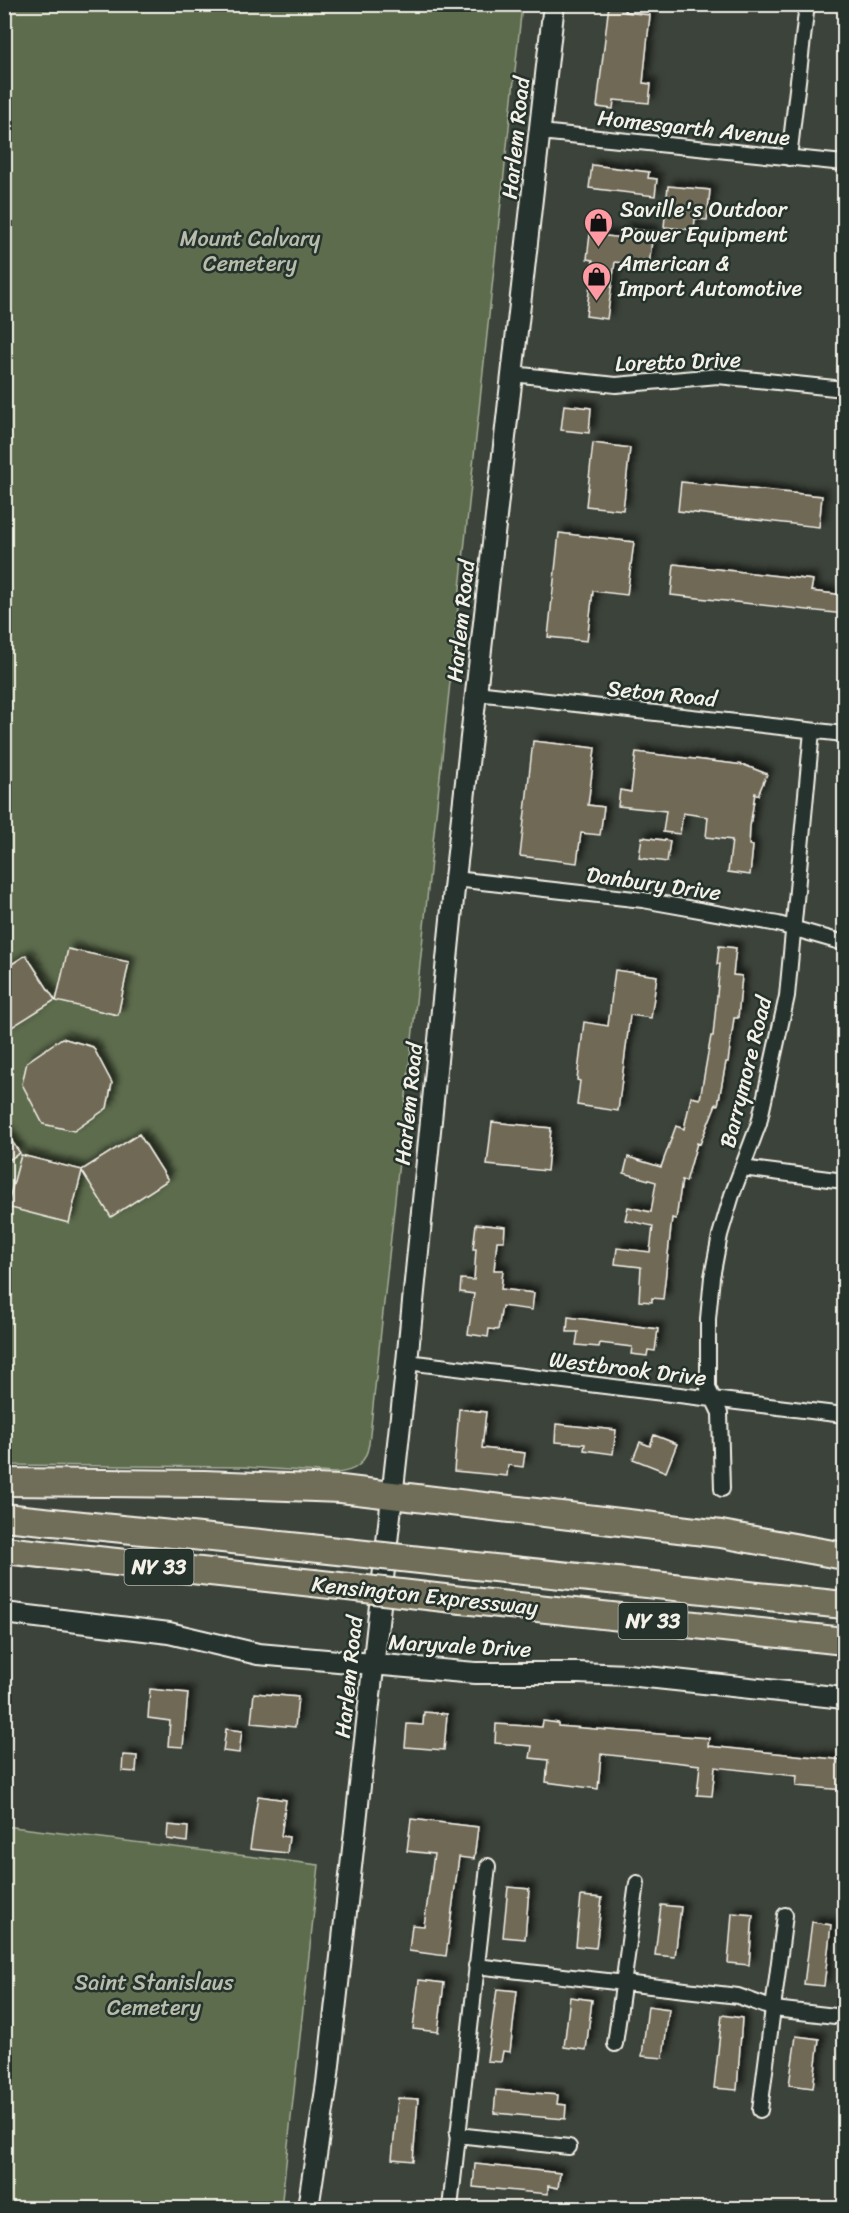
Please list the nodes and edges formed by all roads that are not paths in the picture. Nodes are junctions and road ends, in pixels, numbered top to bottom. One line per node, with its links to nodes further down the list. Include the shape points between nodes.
1 (554, 4): 3 (main road, Harlem Road)
2 (807, 4): 4 (street)
3 (540, 132): 4 (street, Homesgarth Avenue); 6 (main road, Harlem Road)
4 (789, 158): 5 (street, Homesgarth Avenue)
5 (844, 164)
6 (512, 374): 7 (street, Loretto Drive, via 616,385 718,376); 8 (main road, Harlem Road)
7 (844, 389)
8 (476, 693): 9 (street, Seton Road); 11 (main road, Harlem Road)
9 (812, 731): 10 (street, Seton Road); 12 (street, Barrymore Road)
10 (844, 734)
11 (455, 879): 12 (street, Danbury Drive, via 643,900); 16 (main road, Harlem Road)
12 (793, 928): 13 (street, Danbury Drive); 14 (street, Barrymore Road, via 787,996 759,1123)
13 (844, 943)
14 (742, 1168): 15 (street); 17 (street, Barrymore Road, via 720,1235 712,1277 708,1388)
15 (844, 1181)
16 (407, 1362): 17 (street, Westbrook Drive); 21 (main road, Harlem Road)
17 (712, 1399): 18 (street, Westbrook Drive); 20 (street, Barrymore Road, via 720,1413)
18 (844, 1415)
19 (4, 1482): 21 (highway, via 204,1484 341,1489)
20 (722, 1489)
21 (392, 1495): 24 (highway, via 721,1534); 28 (main road, Harlem Road)
22 (4, 1517): 25 (highway, Kensington Expressway / NY 33, bridge)
23 (4, 1550): 27 (highway, Kensington Expressway / NY 33, bridge)
24 (844, 1556)
25 (844, 1605)
26 (4, 1613): 28 (main road, Maryvale Drive, via 169,1633 258,1654)
27 (844, 1641)
28 (373, 1664): 29 (main road, Maryvale Drive, via 475,1673 628,1675); 41 (main road, Harlem Road, via 327,2083)
29 (844, 1698)
30 (488, 1866): 33 (street)
31 (637, 1883): 34 (street)
32 (785, 1915): 35 (street)
33 (476, 1966): 34 (street); 39 (street)
34 (624, 1984): 35 (street, via 738,1996); 37 (street)
35 (774, 2009): 36 (street); 38 (street)
36 (844, 2018)
37 (615, 2044)
38 (760, 2110)
39 (457, 2135): 40 (street); 42 (street)
40 (569, 2146)
41 (308, 2208)
42 (450, 2208)

